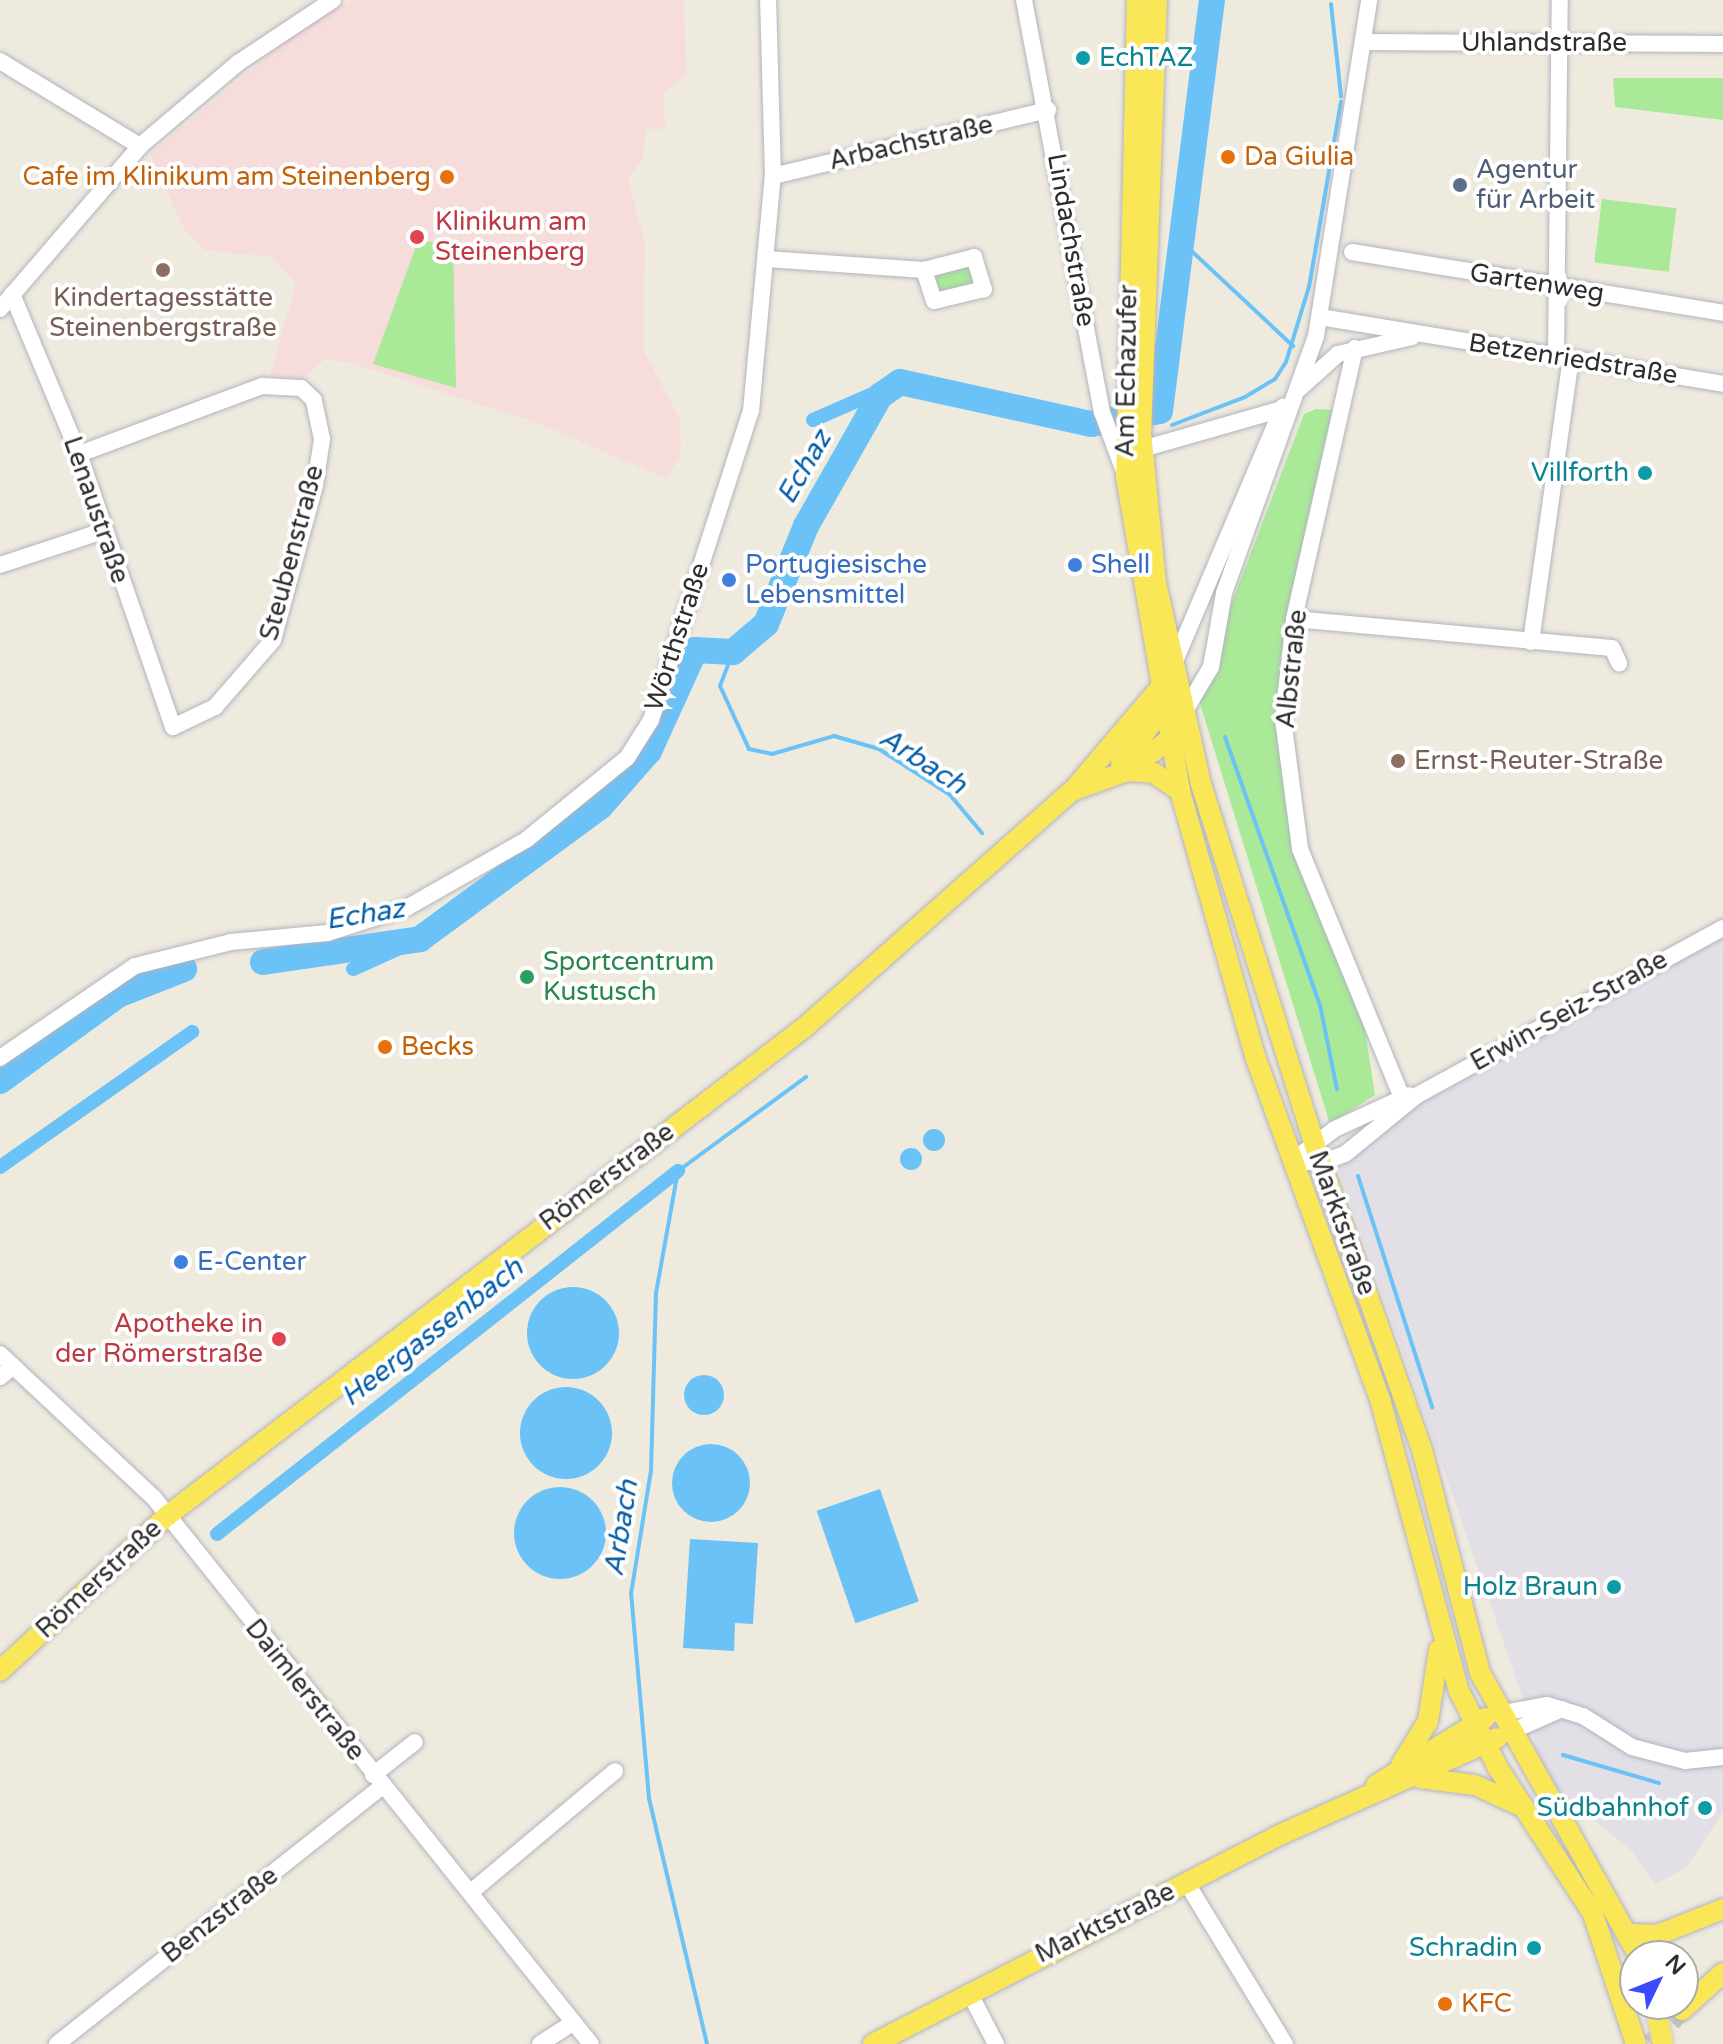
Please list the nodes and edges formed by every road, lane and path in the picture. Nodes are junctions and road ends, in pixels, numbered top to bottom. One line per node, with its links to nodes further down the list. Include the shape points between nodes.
1 (333, 0): 13 (street, via 238,63)
2 (768, 0): 14 (street, Wörthstraße)
3 (1024, 0): 12 (street, Lindachstraße)
4 (1137, 0): 28 (main road, Am Echazufer)
5 (1157, 0): 28 (main road, Am Echazufer)
6 (1369, 0): 8 (street)
7 (1560, 0): 9 (street)
8 (1364, 42): 9 (street, Uhlandstraße); 21 (street)
9 (1559, 44): 10 (street, Uhlandstraße); 18 (street)
10 (1723, 44)
11 (0, 61): 13 (street)
12 (1048, 110): 14 (street, Arbachstraße); 32 (street, Lindachstraße, via 1102,412)
13 (140, 146): 19 (street)
14 (773, 176): 16 (street, Wörthstraße)
15 (1352, 252): 18 (street, Gartenweg)
16 (767, 259): 17 (street); 50 (street, Wörthstraße, via 751,411 651,720 627,758 526,840 408,907 328,933 218,944 135,966)
17 (924, 270)
18 (1557, 287): 20 (street, Gartenweg); 25 (street)
19 (4, 304): 33 (street, Lenaustraße)
20 (1723, 313)
21 (1320, 317): 22 (street, Betzenriedstraße); 23 (street)
22 (1423, 335): 24 (street, Betzenriedstraße); 25 (street, Betzenriedstraße)
23 (1316, 336): 27 (street); 29 (street)
24 (1355, 348): 27 (street); 36 (street, Albstraße)
25 (1563, 357): 26 (street, Betzenriedstraße); 37 (street)
26 (1723, 384)
27 (1298, 390): 41 (street, via 1224,593 1211,667)
28 (1132, 409): 32 (main road, Am Echazufer)
29 (1282, 409): 30 (street); 31 (street)
30 (1253, 420): 31 (street); 32 (street)
31 (1266, 440): 40 (street)
32 (1130, 441): 38 (main road, Am Echazufer, via 1126,477); 40 (main road, Am Echazufer)
33 (79, 454): 34 (street, Lenaustraße); 43 (street, Steubenstraße, via 220,396 281,384 301,388 314,400 322,439 273,640 215,707)
34 (103, 531): 35 (street); 43 (street, Lenaustraße)
35 (0, 565)
36 (1294, 619): 37 (street); 51 (street, Albstraße, via 1283,719 1289,802 1311,882)
37 (1531, 642): 39 (street, via 1612,648)
38 (1154, 649): 40 (main road, Am Echazufer); 42 (main road)
39 (1619, 663)
40 (1171, 678): 41 (main road, Am Echazufer); 42 (main road)
41 (1175, 709): 44 (main road, Am Echazufer); 46 (main road, Römerstraße); 52 (main road, Marktstraße)
42 (1137, 716): 47 (main road)
43 (173, 727)
44 (1170, 739): 45 (main road, Römerstraße); 48 (main road, Marktstraße)
45 (1127, 771): 46 (main road, Römerstraße); 48 (main road, via 1154,773)
46 (1104, 779): 47 (main road, Römerstraße)
47 (1072, 791): 57 (main road, Römerstraße, via 805,1027)
48 (1180, 791): 53 (main road, Marktstraße, via 1215,926)
49 (1723, 928): 51 (street, Erwin-Seiz-Straße)
50 (0, 1058)
51 (1408, 1095): 52 (street, Erwin-Seiz-Straße); 54 (street, Erwin-Seiz-Straße, via 1394,1119)
52 (1314, 1143): 53 (street, Erwin-Seiz-Straße); 54 (main road, Marktstraße)
53 (1293, 1160): 54 (street); 58 (main road, Marktstraße, via 1385,1413)
54 (1321, 1163): 61 (main road, Marktstraße, via 1422,1450 1465,1630)
55 (0, 1354): 56 (street, Daimlerstraße)
56 (7, 1372): 57 (street, Daimlerstraße)
57 (167, 1516): 59 (main road, Römerstraße); 70 (street, Daimlerstraße)
58 (1440, 1634): 62 (main road, Marktstraße); 68 (main road, via 1435,1699)
59 (0, 1671)
60 (1562, 1709): 61 (street, via 1533,1704); 63 (street); 66 (street, via 1632,1747 1685,1761)
61 (1498, 1714): 62 (main road); 63 (main road, Marktstraße)
62 (1474, 1723): 65 (main road, Marktstraße); 68 (main road, Marktstraße)
63 (1508, 1733): 65 (main road); 76 (main road, Marktstraße)
64 (415, 1742): 70 (street, Benzstraße)
65 (1484, 1743): 69 (main road, Marktstraße); 71 (main road)
66 (1723, 1757)
67 (615, 1771): 74 (street)
68 (1395, 1773): 72 (main road, Marktstraße)
69 (1420, 1778): 71 (main road, via 1489,1789); 72 (main road, Marktstraße)
70 (378, 1781): 74 (street, Daimlerstraße); 83 (street, Benzstraße)
71 (1523, 1806): 89 (main road, via 1593,1914)
72 (1339, 1808): 73 (main road, Marktstraße)
73 (1186, 1882): 79 (main road, Marktstraße); 88 (street)
74 (471, 1892): 82 (street, Daimlerstraße)
75 (1723, 1909): 76 (main road, via 1657,1935)
76 (1631, 1934): 77 (main road, Marktstraße)
77 (1633, 1940)
78 (1723, 1973): 80 (main road)
79 (969, 1992): 86 (main road, Marktstraße); 87 (street)
80 (1699, 1995)
81 (1658, 2020): 90 (main road, bridge)
82 (574, 2022): 84 (street); 85 (street, Daimlerstraße)
83 (57, 2044)
84 (540, 2044)
85 (591, 2044)
86 (873, 2044)
87 (996, 2044)
88 (1285, 2044)
89 (1636, 2044)
90 (1663, 2044)

